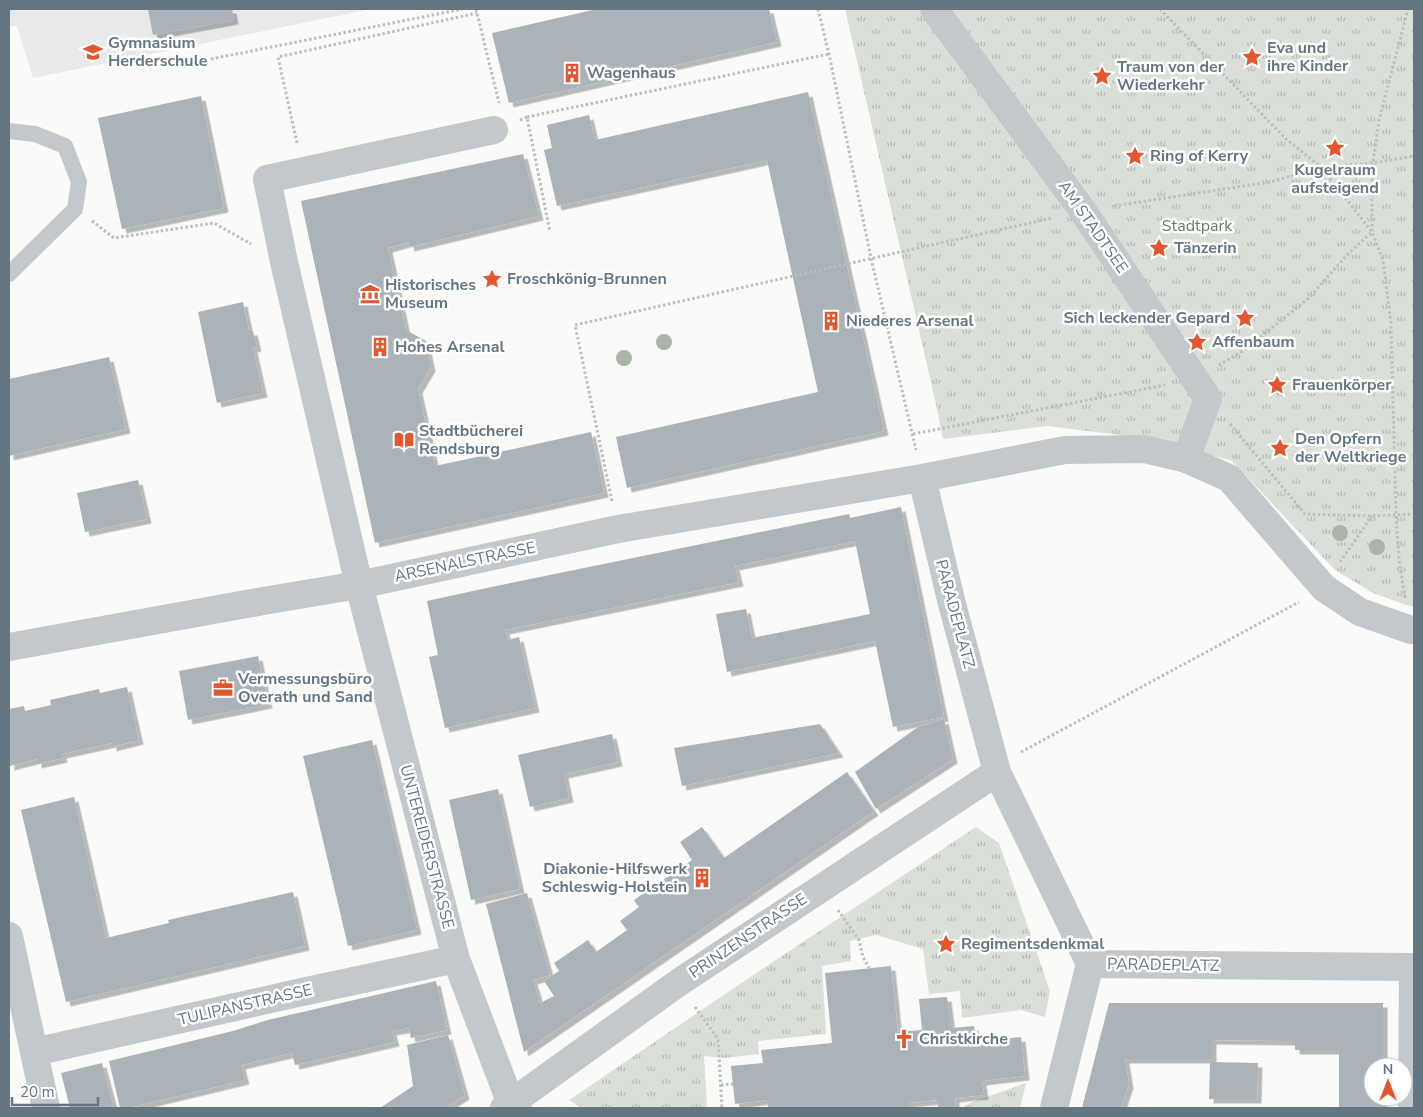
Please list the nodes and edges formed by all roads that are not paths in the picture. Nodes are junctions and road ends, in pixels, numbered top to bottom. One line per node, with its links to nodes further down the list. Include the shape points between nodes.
1 (934, 9): 5 (street, AM STADTSEE, via 1082,211 1202,389)
2 (499, 129): 7 (street, UNTEREIDERSTRASSE, via 267,179)
3 (9, 131): 4 (lane, via 35,134 64,146 79,182 75,209)
4 (9, 274)
5 (1186, 459): 6 (street, via 1144,449 1066,450); 8 (street, via 1229,478 1324,588 1360,612)
6 (922, 478): 7 (street, ARSENALSTRASSE, via 618,529); 10 (street, PARADEPLATZ)
7 (359, 585): 9 (street, ARSENALSTRASSE); 12 (street, UNTEREIDERSTRASSE)
8 (1412, 630)
9 (9, 647)
10 (997, 772): 13 (street, PARADEPLATZ); 16 (street, PRINZENSTRASSE, via 678,983)
11 (9, 936): 15 (street)
12 (456, 959): 15 (street, TULIPANSTRASSE); 16 (street, UNTEREIDERSTRASSE)
13 (1090, 964): 14 (street, PARADEPLATZ); 18 (street)
14 (1414, 967): 19 (street)
15 (34, 1052): 17 (street)
16 (511, 1107)
17 (46, 1108)
18 (1054, 1108)
19 (1412, 1108)

